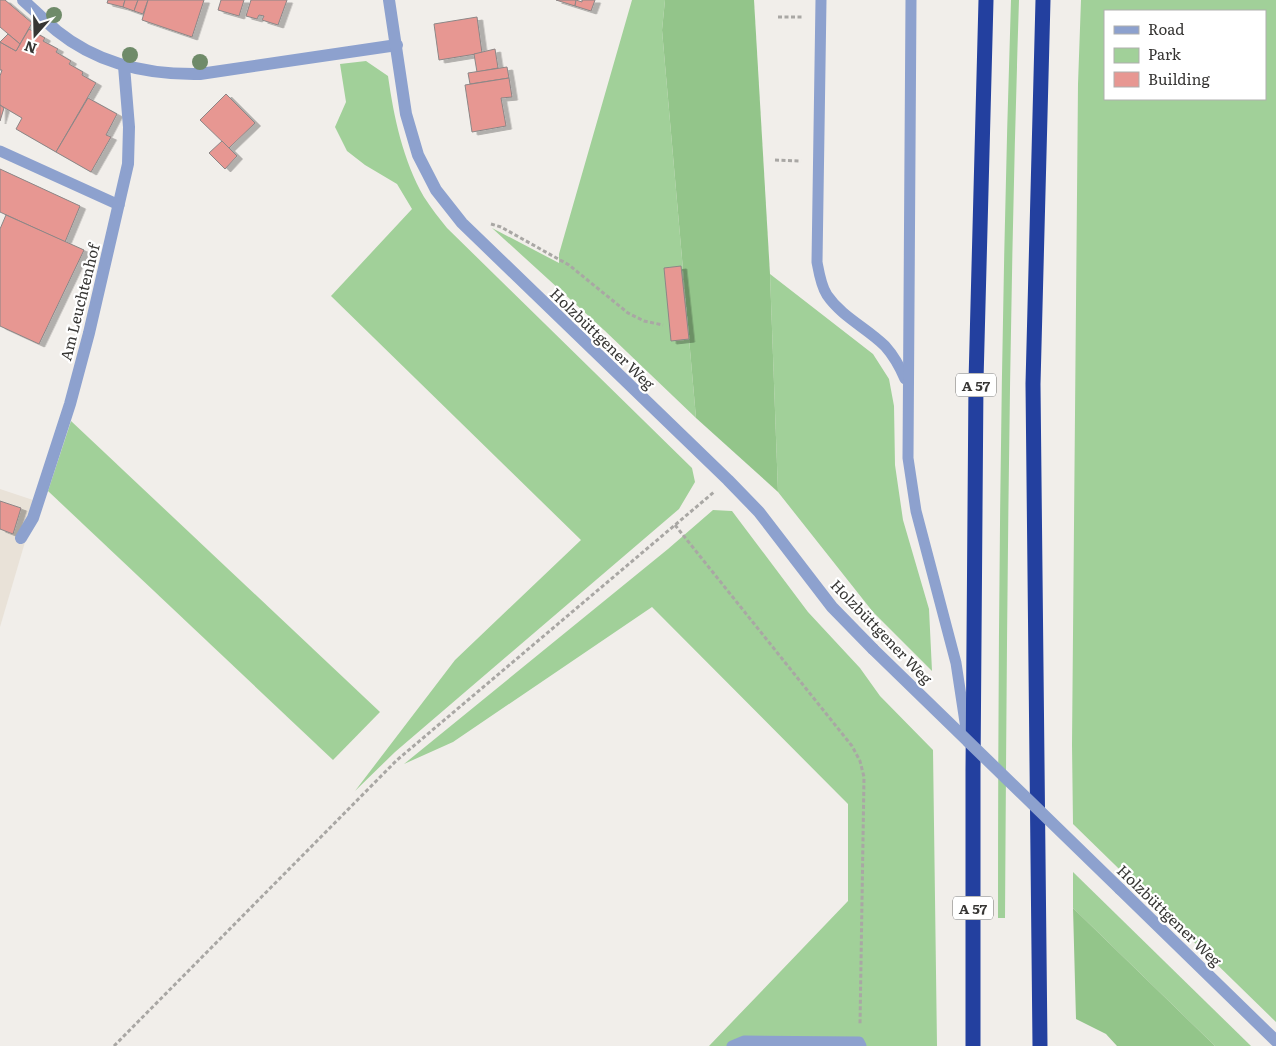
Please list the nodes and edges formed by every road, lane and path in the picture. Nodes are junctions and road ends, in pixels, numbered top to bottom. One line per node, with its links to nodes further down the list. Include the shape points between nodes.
1 (23, 0): 10 (street, via 80,47)
2 (389, 0): 9 (street, Holzbüttgener Weg)
3 (821, 0): 17 (lane, via 817,262 820,278 826,294 837,308 885,346 898,363)
4 (911, 0): 17 (lane)
5 (986, 0): 21 (highway, A 57, via 976,381)
6 (1043, 0): 27 (highway, via 1033,384)
7 (778, 17): 8 (path)
8 (806, 17)
9 (396, 45): 10 (street, via 200,74 172,75); 15 (street, Holzbüttgener Weg, via 406,114 418,155 436,190)
10 (124, 66): 14 (street, Am Leuchtenhof, via 129,127 128,164)
11 (0, 151): 14 (lane)
12 (775, 160): 13 (path)
13 (804, 161)
14 (119, 205): 20 (street, Am Leuchtenhof, via 70,404 33,518)
15 (462, 223): 16 (path, via 482,220 501,227 569,265 628,313); 18 (street, Holzbüttgener Weg)
16 (663, 325)
17 (907, 384): 21 (lane, via 911,485 956,663)
18 (728, 480): 19 (path); 22 (street, Holzbüttgener Weg, bridge, via 759,512 832,607 873,649)
19 (675, 525): 23 (path, via 852,746 860,761 864,777); 24 (path, via 397,760)
20 (21, 538)
21 (973, 771): 26 (highway, A 57)
22 (1276, 1041)
23 (860, 1044): 25 (lane, via 744,1041)
24 (114, 1046)
25 (732, 1046)
26 (973, 1046)
27 (1040, 1046)

